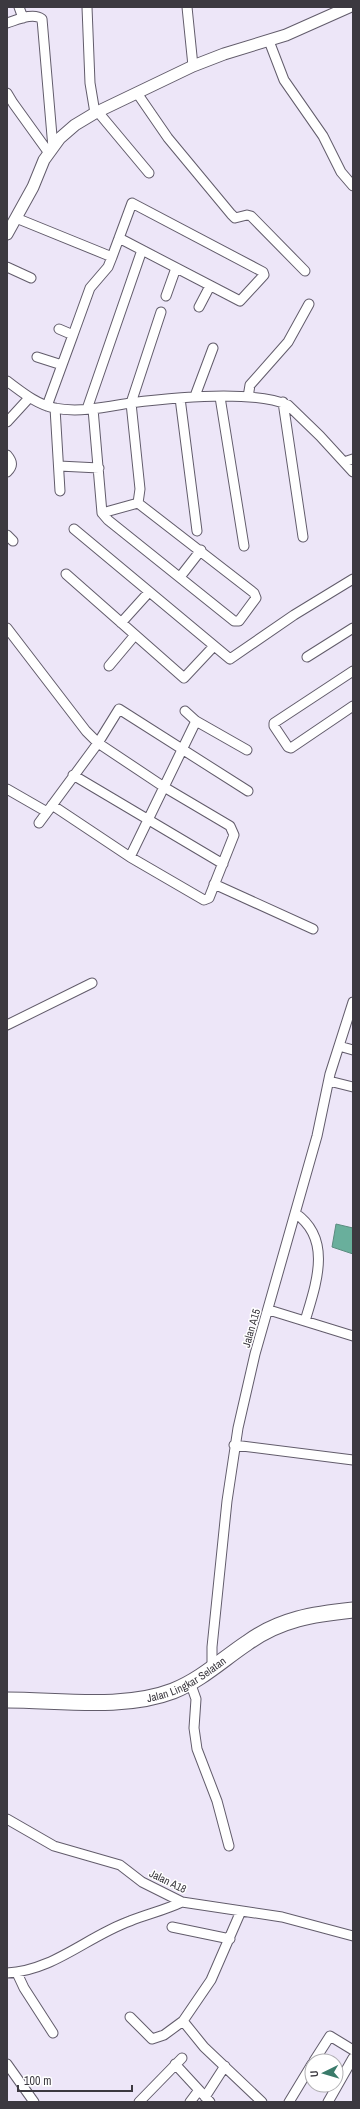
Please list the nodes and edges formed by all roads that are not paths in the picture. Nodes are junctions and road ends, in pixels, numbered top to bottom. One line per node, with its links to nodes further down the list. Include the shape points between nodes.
1 (19, 7): 5 (street)
2 (87, 7): 11 (street, via 90,83)
3 (187, 7): 8 (street)
4 (349, 7): 7 (street)
5 (23, 18): 6 (street); 12 (street, via 39,17 44,25)
6 (7, 23)
7 (269, 41): 8 (street); 14 (street, via 284,80 323,136 342,172)
8 (193, 66): 10 (street)
9 (7, 92): 12 (street, via 13,104)
10 (138, 93): 11 (street); 22 (street, via 168,138 231,214 237,218 251,216)
11 (96, 113): 12 (street, via 75,125); 13 (street)
12 (51, 150): 15 (street)
13 (149, 173)
14 (353, 186)
15 (16, 218): 16 (street); 19 (street)
16 (7, 234)
17 (120, 238): 18 (street); 19 (street); 24 (street, via 132,203 263,272 264,275 240,302)
18 (142, 250): 21 (street); 43 (street)
19 (112, 257): 30 (street, via 108,267 90,288)
20 (7, 267): 23 (street)
21 (176, 268): 24 (street); 25 (street)
22 (305, 271)
23 (31, 278)
24 (210, 286): 27 (street)
25 (166, 296)
26 (309, 304): 37 (street, via 288,342 250,385)
27 (199, 307)
28 (161, 312): 41 (street)
29 (59, 329): 30 (street)
30 (74, 335): 33 (street)
31 (213, 348): 35 (street)
32 (37, 357): 33 (street)
33 (62, 366): 42 (street)
34 (7, 381): 38 (street)
35 (195, 396): 36 (street); 39 (street)
36 (220, 397): 37 (street); 58 (street)
37 (248, 397): 40 (street)
38 (29, 398): 42 (street); 44 (street)
39 (180, 398): 41 (street); 56 (street)
40 (282, 402): 47 (street, via 288,405); 57 (street)
41 (131, 403): 43 (street); 53 (street, via 140,489)
42 (51, 407): 43 (street); 48 (street)
43 (90, 409): 49 (street)
44 (7, 422)
45 (7, 455): 50 (street, via 12,462)
46 (353, 459): 47 (street)
47 (344, 462): 51 (street)
48 (59, 466): 49 (street); 52 (street)
49 (99, 468): 54 (street)
50 (7, 472)
51 (353, 472)
52 (60, 491)
53 (138, 503): 54 (street); 59 (street)
54 (102, 513): 61 (street)
55 (74, 529): 63 (street)
56 (197, 531)
57 (303, 537)
58 (244, 546)
59 (201, 550): 61 (street); 61 (street, via 256,596 239,622 234,621)
60 (66, 574): 64 (street)
61 (180, 577)
62 (353, 579): 68 (street, via 230,659)
63 (149, 592): 64 (street); 68 (street)
64 (121, 623): 67 (street)
65 (7, 628): 75 (street)
66 (353, 628): 69 (street)
67 (135, 635): 68 (street, via 184,678); 70 (street)
68 (214, 646)
69 (307, 657)
70 (109, 666)
71 (353, 671): 72 (street, via 274,726 291,748)
72 (353, 706)
73 (186, 711): 74 (street)
74 (196, 721): 76 (street); 77 (street)
75 (98, 743): 76 (street, via 117,711 121,709); 78 (street); 79 (street)
76 (182, 750): 79 (street); 81 (street)
77 (247, 750)
78 (73, 775): 82 (street); 83 (street)
79 (164, 787): 83 (street); 86 (street, via 233,829 234,835)
80 (7, 789): 82 (street)
81 (248, 791)
82 (49, 808): 84 (street); 85 (street)
83 (148, 820): 85 (street); 86 (street)
84 (39, 823)
85 (130, 856): 87 (street, via 204,900 209,898)
86 (223, 864): 87 (street)
87 (214, 884): 88 (street)
88 (313, 929)
89 (92, 983): 92 (street)
90 (353, 1002): 91 (street, Jalan A15)
91 (349, 1022): 93 (street, Jalan A15)
92 (7, 1025)
93 (339, 1046): 94 (street); 95 (street, Jalan A15)
94 (353, 1050)
95 (329, 1081): 96 (street); 97 (street, Jalan A15)
96 (353, 1087)
97 (295, 1212): 98 (street, Jalan A15); 99 (street, via 311,1229 318,1250 317,1279)
98 (269, 1310): 99 (street); 101 (street, Jalan A15, via 255,1354)
99 (305, 1321): 100 (street)
100 (353, 1336)
101 (234, 1445): 102 (street); 104 (street, Jalan A15, via 212,1647)
102 (353, 1460)
103 (353, 1610): 104 (highway, Jalan Lingkar Selatan, via 297,1618 281,1624 248,1642)
104 (212, 1669): 105 (highway, Jalan Lingkar Selatan)
105 (190, 1682): 106 (highway, Jalan Lingkar Selatan, via 172,1691 132,1700); 108 (street, via 196,1699 194,1728 197,1749)
106 (7, 1700)
107 (7, 1819): 109 (street, Jalan A18, via 54,1846 120,1865 142,1882)
108 (229, 1846)
109 (182, 1902): 110 (street, Jalan A18); 115 (street, via 166,1910 130,1921 41,1966)
110 (241, 1911): 112 (street, Jalan A18, via 282,1918); 113 (street)
111 (172, 1928): 113 (street)
112 (353, 1936)
113 (230, 1939): 117 (street, via 210,1983)
114 (7, 1973): 115 (street)
115 (17, 1973): 118 (street)
116 (130, 2017): 117 (street, via 152,2039 164,2036)
117 (183, 2021): 123 (street, via 189,2031)
118 (53, 2033)
119 (353, 2050): 120 (street, via 330,2036)
120 (319, 2053)
121 (353, 2058): 131 (street)
122 (7, 2064): 126 (street)
123 (225, 2066): 125 (street); 129 (street)
124 (304, 2077): 130 (street)
125 (205, 2096): 127 (street, via 178,2061); 128 (street)
126 (34, 2102)
127 (139, 2102)
128 (190, 2102)
129 (262, 2102)
130 (289, 2102)
131 (328, 2102)

